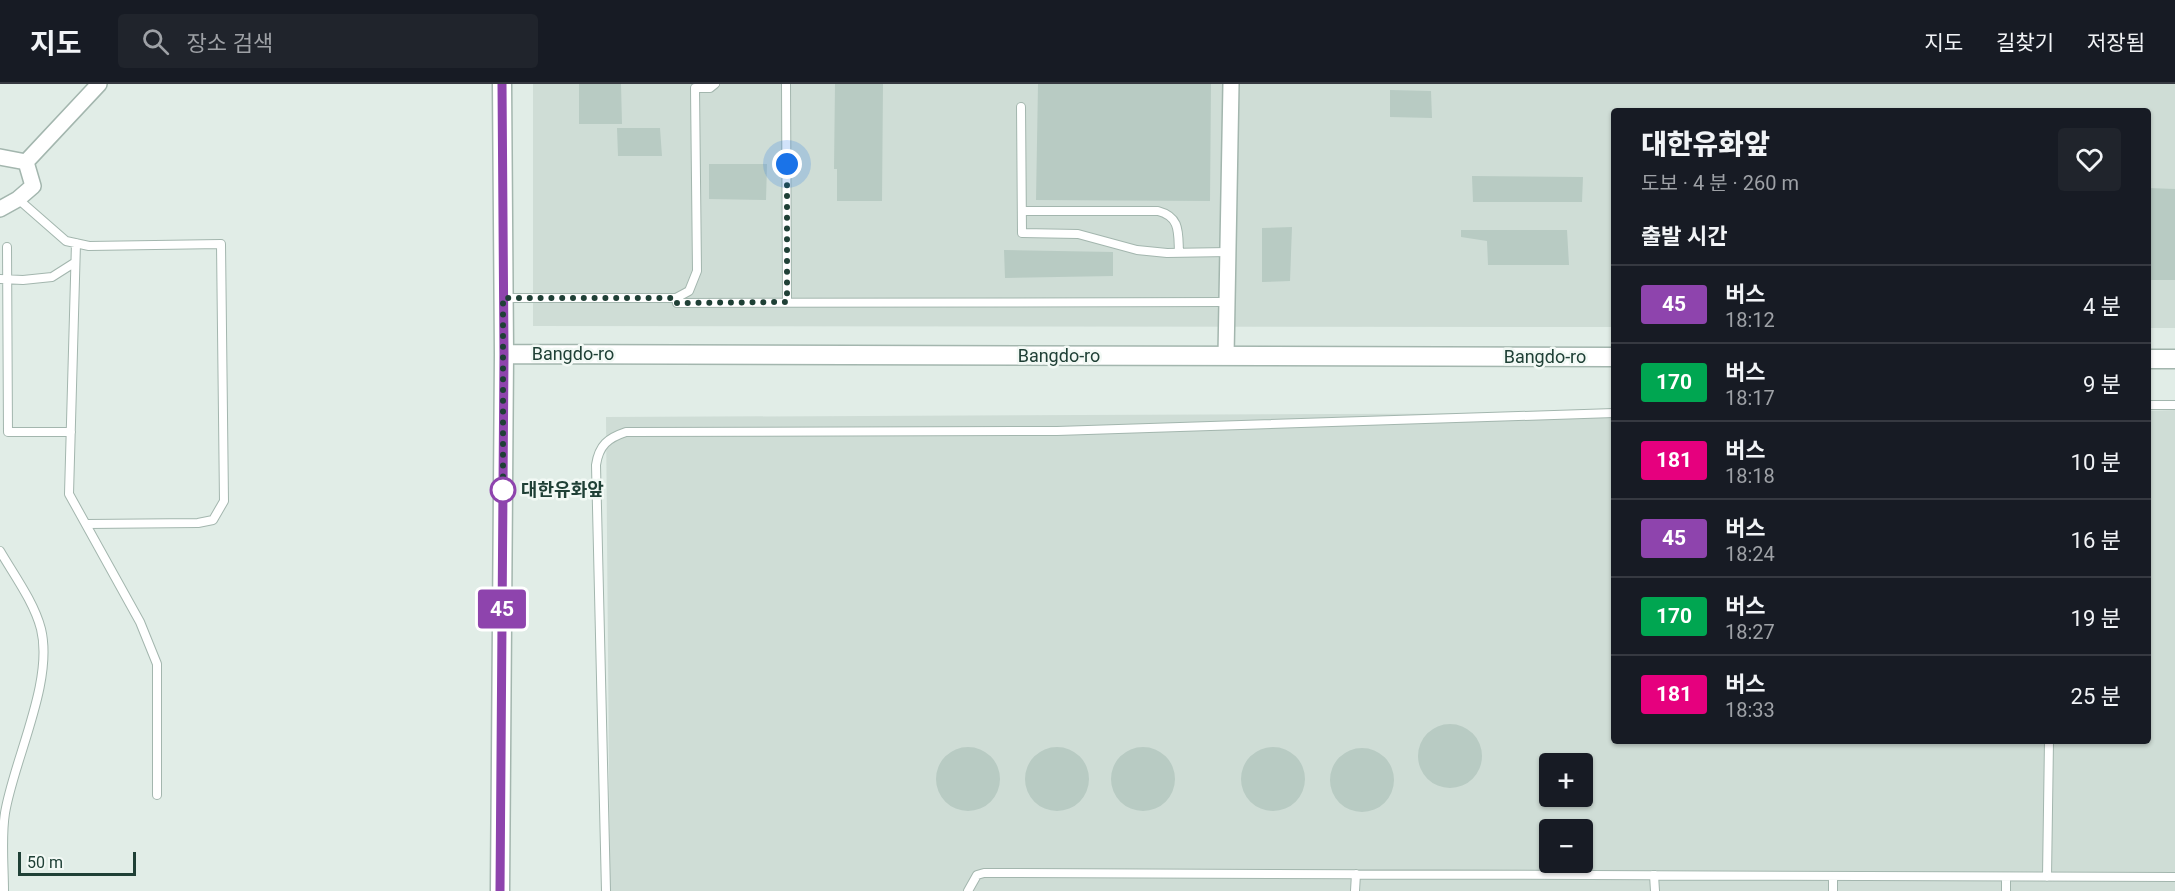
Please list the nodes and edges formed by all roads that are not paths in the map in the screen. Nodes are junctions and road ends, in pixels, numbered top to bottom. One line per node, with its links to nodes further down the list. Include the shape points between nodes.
1 (99, 84): 8 (street)
2 (502, 84): 18 (street)
3 (715, 84): 19 (lane, via 695,88 697,272 689,291)
4 (786, 84): 20 (lane)
5 (1231, 84): 14 (street)
6 (1021, 106): 11 (lane)
7 (0, 157): 8 (street)
8 (26, 162): 9 (street, via 33,186)
9 (18, 199): 10 (street); 12 (lane, via 66,241)
10 (0, 209)
11 (1022, 211): 15 (lane, via 1022,233 1078,234 1137,250); 15 (lane, via 1158,211 1175,221)
12 (76, 243): 16 (lane); 31 (lane, via 221,244 224,501 213,520 198,523)
13 (7, 247): 17 (lane)
14 (1228, 252): 15 (lane); 21 (street)
15 (1179, 253)
16 (74, 263): 17 (lane, via 52,277); 30 (lane)
17 (3, 280): 30 (lane, via 8,432)
18 (503, 298): 19 (lane); 22 (street)
19 (676, 298): 20 (lane, via 677,303)
20 (787, 302): 21 (lane)
21 (1227, 302): 23 (street)
22 (504, 354): 23 (street, Bangdo-ro); 42 (street)
23 (1226, 356): 24 (street, Bangdo-ro)
24 (1611, 357)
25 (2151, 358): 26 (street)
26 (2175, 359)
27 (2151, 405): 28 (lane)
28 (2175, 405)
29 (1611, 413): 43 (lane, via 1057,431 626,432 614,436 603,444 596,465)
30 (71, 432): 31 (lane, via 69,494)
31 (87, 524): 34 (lane, via 140,622 157,664)
32 (0, 551): 41 (lane, via 40,629 43,665 5,813)
33 (2049, 744): 39 (lane)
34 (157, 795)
35 (1356, 874): 36 (lane); 44 (lane, via 984,873 977,875); 45 (lane)
36 (1654, 875): 37 (lane); 46 (lane)
37 (1833, 876): 38 (lane); 47 (lane)
38 (2007, 877): 39 (lane); 48 (lane)
39 (2047, 877): 40 (lane)
40 (2175, 877)
41 (3, 891)
42 (500, 891)
43 (606, 891)
44 (968, 891)
45 (1356, 891)
46 (1654, 891)
47 (1833, 891)
48 (2007, 891)

